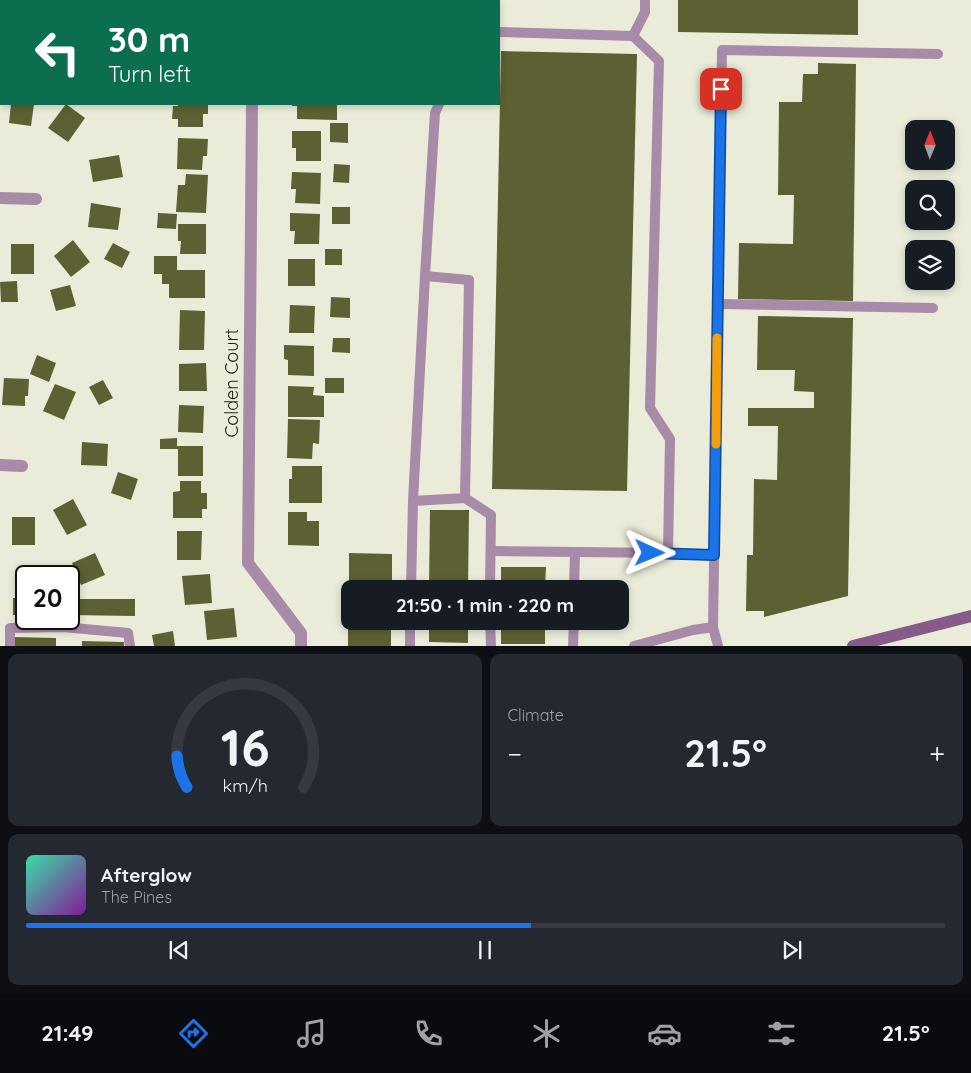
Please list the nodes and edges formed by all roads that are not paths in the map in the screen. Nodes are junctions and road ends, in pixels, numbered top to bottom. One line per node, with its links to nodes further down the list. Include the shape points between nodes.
1 (645, 0): 3 (lane, via 645,12)
2 (500, 32): 3 (lane)
3 (633, 36): 18 (lane, via 659,61 650,408 670,439)
4 (938, 54): 10 (lane, via 722,50)
5 (252, 105): 31 (street, Colden Court, via 248,563 301,633)
6 (439, 105): 9 (lane, via 435,113)
7 (0, 198): 8 (street)
8 (36, 199)
9 (425, 276): 14 (lane, via 469,280); 15 (lane)
10 (718, 304): 11 (lane); 19 (lane)
11 (933, 308)
12 (0, 465): 13 (street)
13 (22, 466)
14 (465, 498): 15 (lane); 16 (lane, via 491,515)
15 (413, 501): 20 (lane)
16 (491, 550): 17 (lane); 21 (lane)
17 (575, 552): 18 (lane); 22 (lane)
18 (668, 553): 19 (lane)
19 (714, 555): 24 (lane)
20 (411, 580)
21 (490, 580)
22 (574, 580)
23 (971, 616): 28 (main road)
24 (713, 627): 35 (lane); 36 (lane)
25 (410, 630): 32 (lane)
26 (490, 630): 33 (lane)
27 (574, 630): 34 (lane)
28 (882, 642): 37 (main road)
29 (10, 646): 30 (lane, via 10,628 63,627 128,633)
30 (130, 646)
31 (301, 646)
32 (410, 646)
33 (491, 646)
34 (573, 646)
35 (634, 646)
36 (718, 646)
37 (853, 646)

